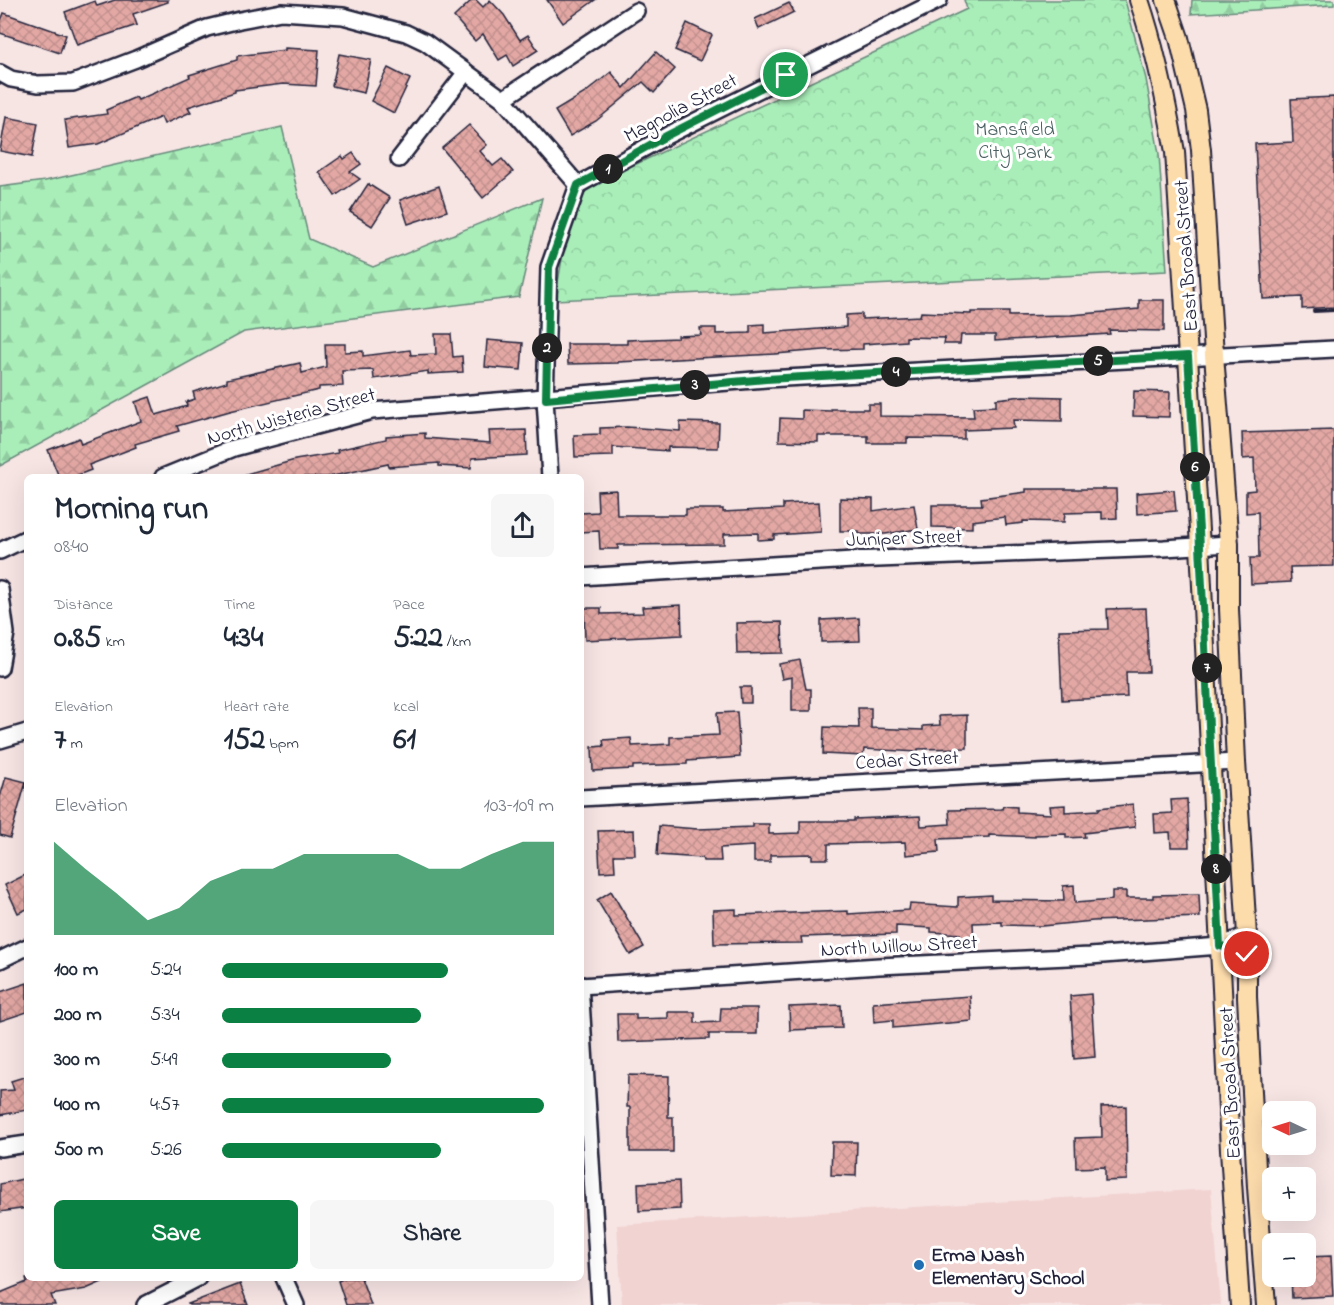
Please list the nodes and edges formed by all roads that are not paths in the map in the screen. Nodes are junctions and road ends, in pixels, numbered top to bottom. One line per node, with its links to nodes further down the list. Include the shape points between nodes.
1 (344, 0): 6 (street)
2 (939, 0): 15 (street, Magnolia Street, via 668,135)
3 (1139, 0): 8 (main road, East Broad Street)
4 (1166, 0): 7 (main road, East Broad Street)
5 (636, 11): 11 (street)
6 (343, 16): 9 (street, via 406,33); 10 (street, via 281,12 207,28 73,82 38,84)
7 (1179, 38): 8 (main road); 12 (main road, East Broad Street)
8 (1153, 40): 13 (main road, East Broad Street)
9 (466, 72): 11 (street); 14 (street)
10 (0, 73)
11 (503, 99): 15 (street)
12 (1201, 150): 13 (main road); 17 (main road, East Broad Street)
13 (1175, 152): 18 (main road, East Broad Street)
14 (399, 159)
15 (578, 185): 19 (street, via 549,267)
16 (1334, 349): 17 (street, North Wisteria Street)
17 (1214, 355): 18 (street, North Wisteria Street); 23 (main road, East Broad Street)
18 (1188, 356): 19 (street, North Wisteria Street, via 766,379); 24 (main road, East Broad Street)
19 (546, 399): 20 (street, North Wisteria Street, via 372,411 234,447); 21 (street)
20 (170, 474)
21 (550, 474)
22 (24, 539): 25 (street)
23 (1228, 544): 24 (street, Juniper Street); 31 (main road, East Broad Street)
24 (1200, 546): 26 (street, Juniper Street, via 853,560); 32 (main road, East Broad Street)
25 (0, 551)
26 (584, 577)
27 (0, 589): 28 (street, via 6,633)
28 (0, 668)
29 (24, 733): 30 (street)
30 (0, 740)
31 (1236, 762): 32 (street, Cedar Street); 34 (main road, East Broad Street)
32 (1211, 763): 33 (street, Cedar Street); 35 (main road, East Broad Street)
33 (584, 798)
34 (1247, 944): 35 (street, North Willow Street); 49 (main road, East Broad Street)
35 (1220, 946): 38 (street, North Willow Street); 48 (main road, East Broad Street)
36 (24, 948): 37 (street)
37 (0, 960)
38 (584, 985)
39 (584, 1112): 42 (street)
40 (24, 1144): 41 (street)
41 (0, 1148)
42 (585, 1154): 47 (street)
43 (192, 1281): 45 (street)
44 (285, 1281): 46 (street)
45 (145, 1305)
46 (296, 1305)
47 (600, 1305)
48 (1240, 1305)
49 (1266, 1305)

